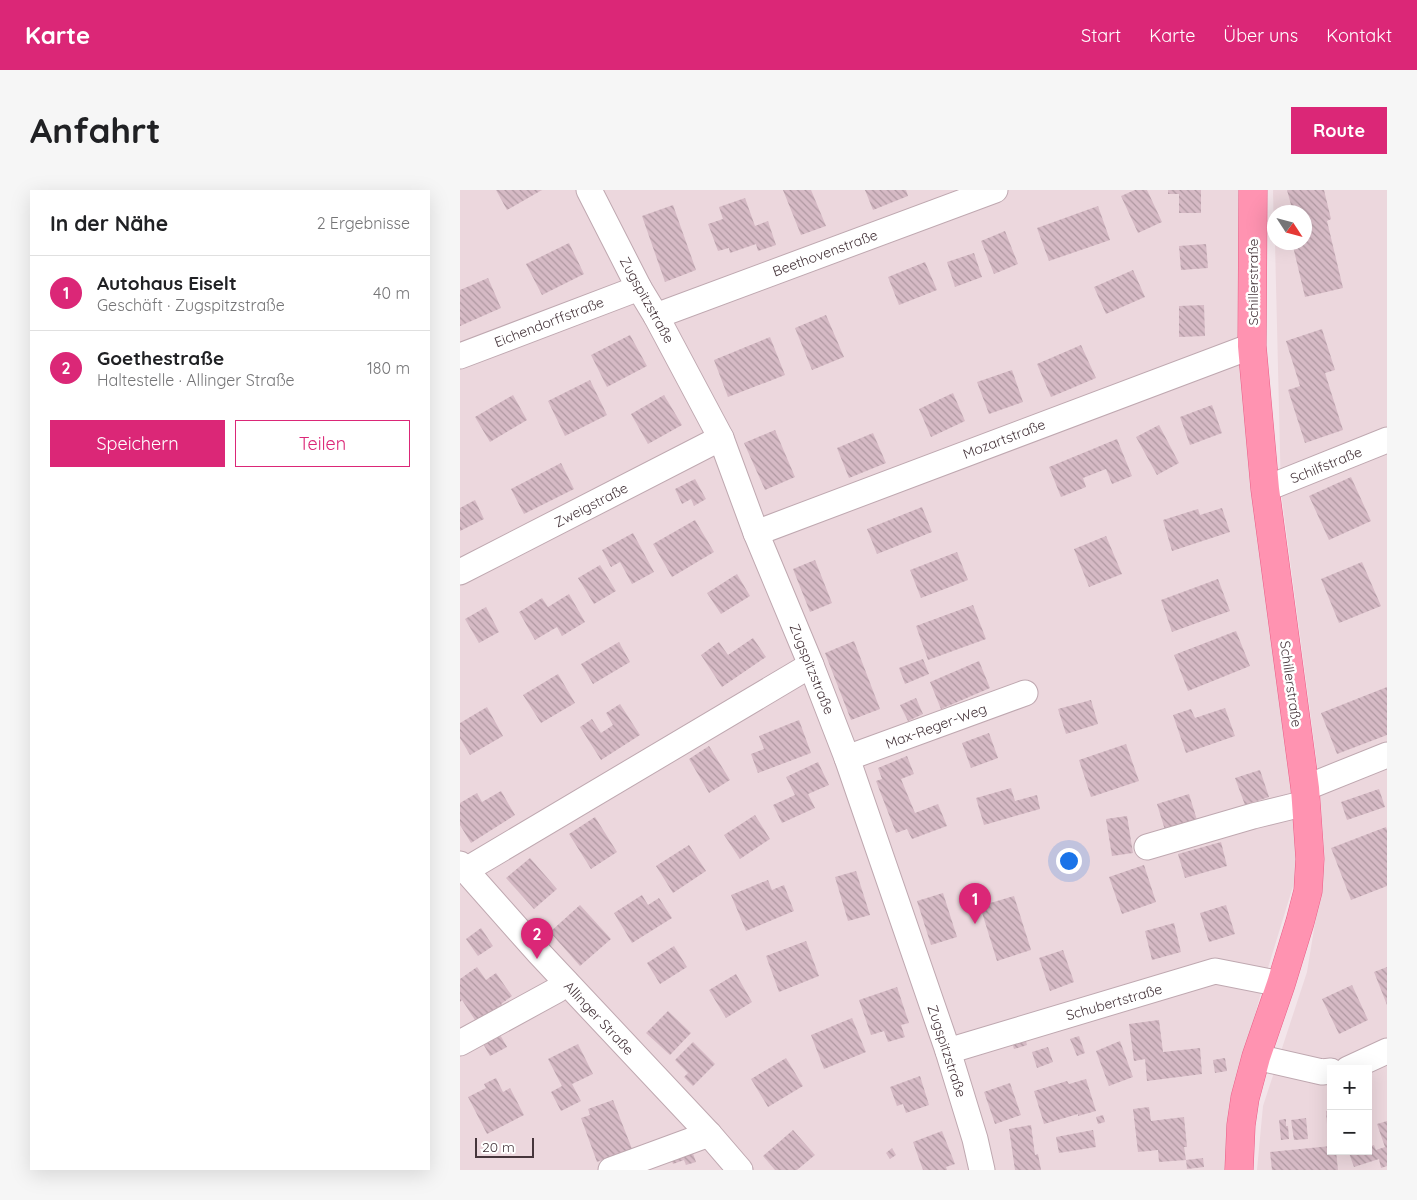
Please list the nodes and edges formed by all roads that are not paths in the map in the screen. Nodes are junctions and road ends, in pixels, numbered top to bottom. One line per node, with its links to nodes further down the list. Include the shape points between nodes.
1 (589, 190): 4 (street, Zugspitzstraße)
2 (995, 190): 5 (street, Beethovenstraße)
3 (1253, 190): 6 (main road, Schillerstraße)
4 (639, 288): 5 (street, Zugspitzstraße); 7 (street, Eichendorffstraße)
5 (656, 316): 8 (street, Zugspitzstraße)
6 (1252, 346): 10 (main road, Schillerstraße); 11 (street, Mozartstraße)
7 (460, 356)
8 (721, 438): 11 (street, Zugspitzstraße); 12 (street, Zweigstraße)
9 (1387, 440): 10 (street, Schilfstraße)
10 (1265, 489): 17 (main road, Schillerstraße)
11 (756, 533): 13 (street, Zugspitzstraße)
12 (460, 572)
13 (811, 665): 16 (street, Zugspitzstraße); 19 (street)
14 (1025, 694): 16 (street, Max-Reger-Weg)
15 (1387, 755): 17 (street)
16 (847, 758): 23 (street, Zugspitzstraße)
17 (1306, 796): 18 (street, via 1253,816); 21 (main road, Schillerstraße, via 1310,859 1308,890)
18 (1148, 847)
19 (463, 867): 20 (street, Allinger Straße)
20 (566, 982): 22 (street); 28 (street, Allinger Straße)
21 (1281, 984): 23 (street, Schubertstraße, via 1215,971); 25 (main road, Schillerstraße)
22 (460, 1043)
23 (948, 1051): 31 (street, Zugspitzstraße)
24 (1387, 1051): 26 (street)
25 (1256, 1057): 27 (street); 32 (main road, Schillerstraße, via 1245,1098)
26 (1357, 1065)
27 (1327, 1071)
28 (709, 1134): 29 (street); 30 (street, Allinger Straße)
29 (612, 1170)
30 (740, 1170)
31 (982, 1170)
32 (1239, 1170)

